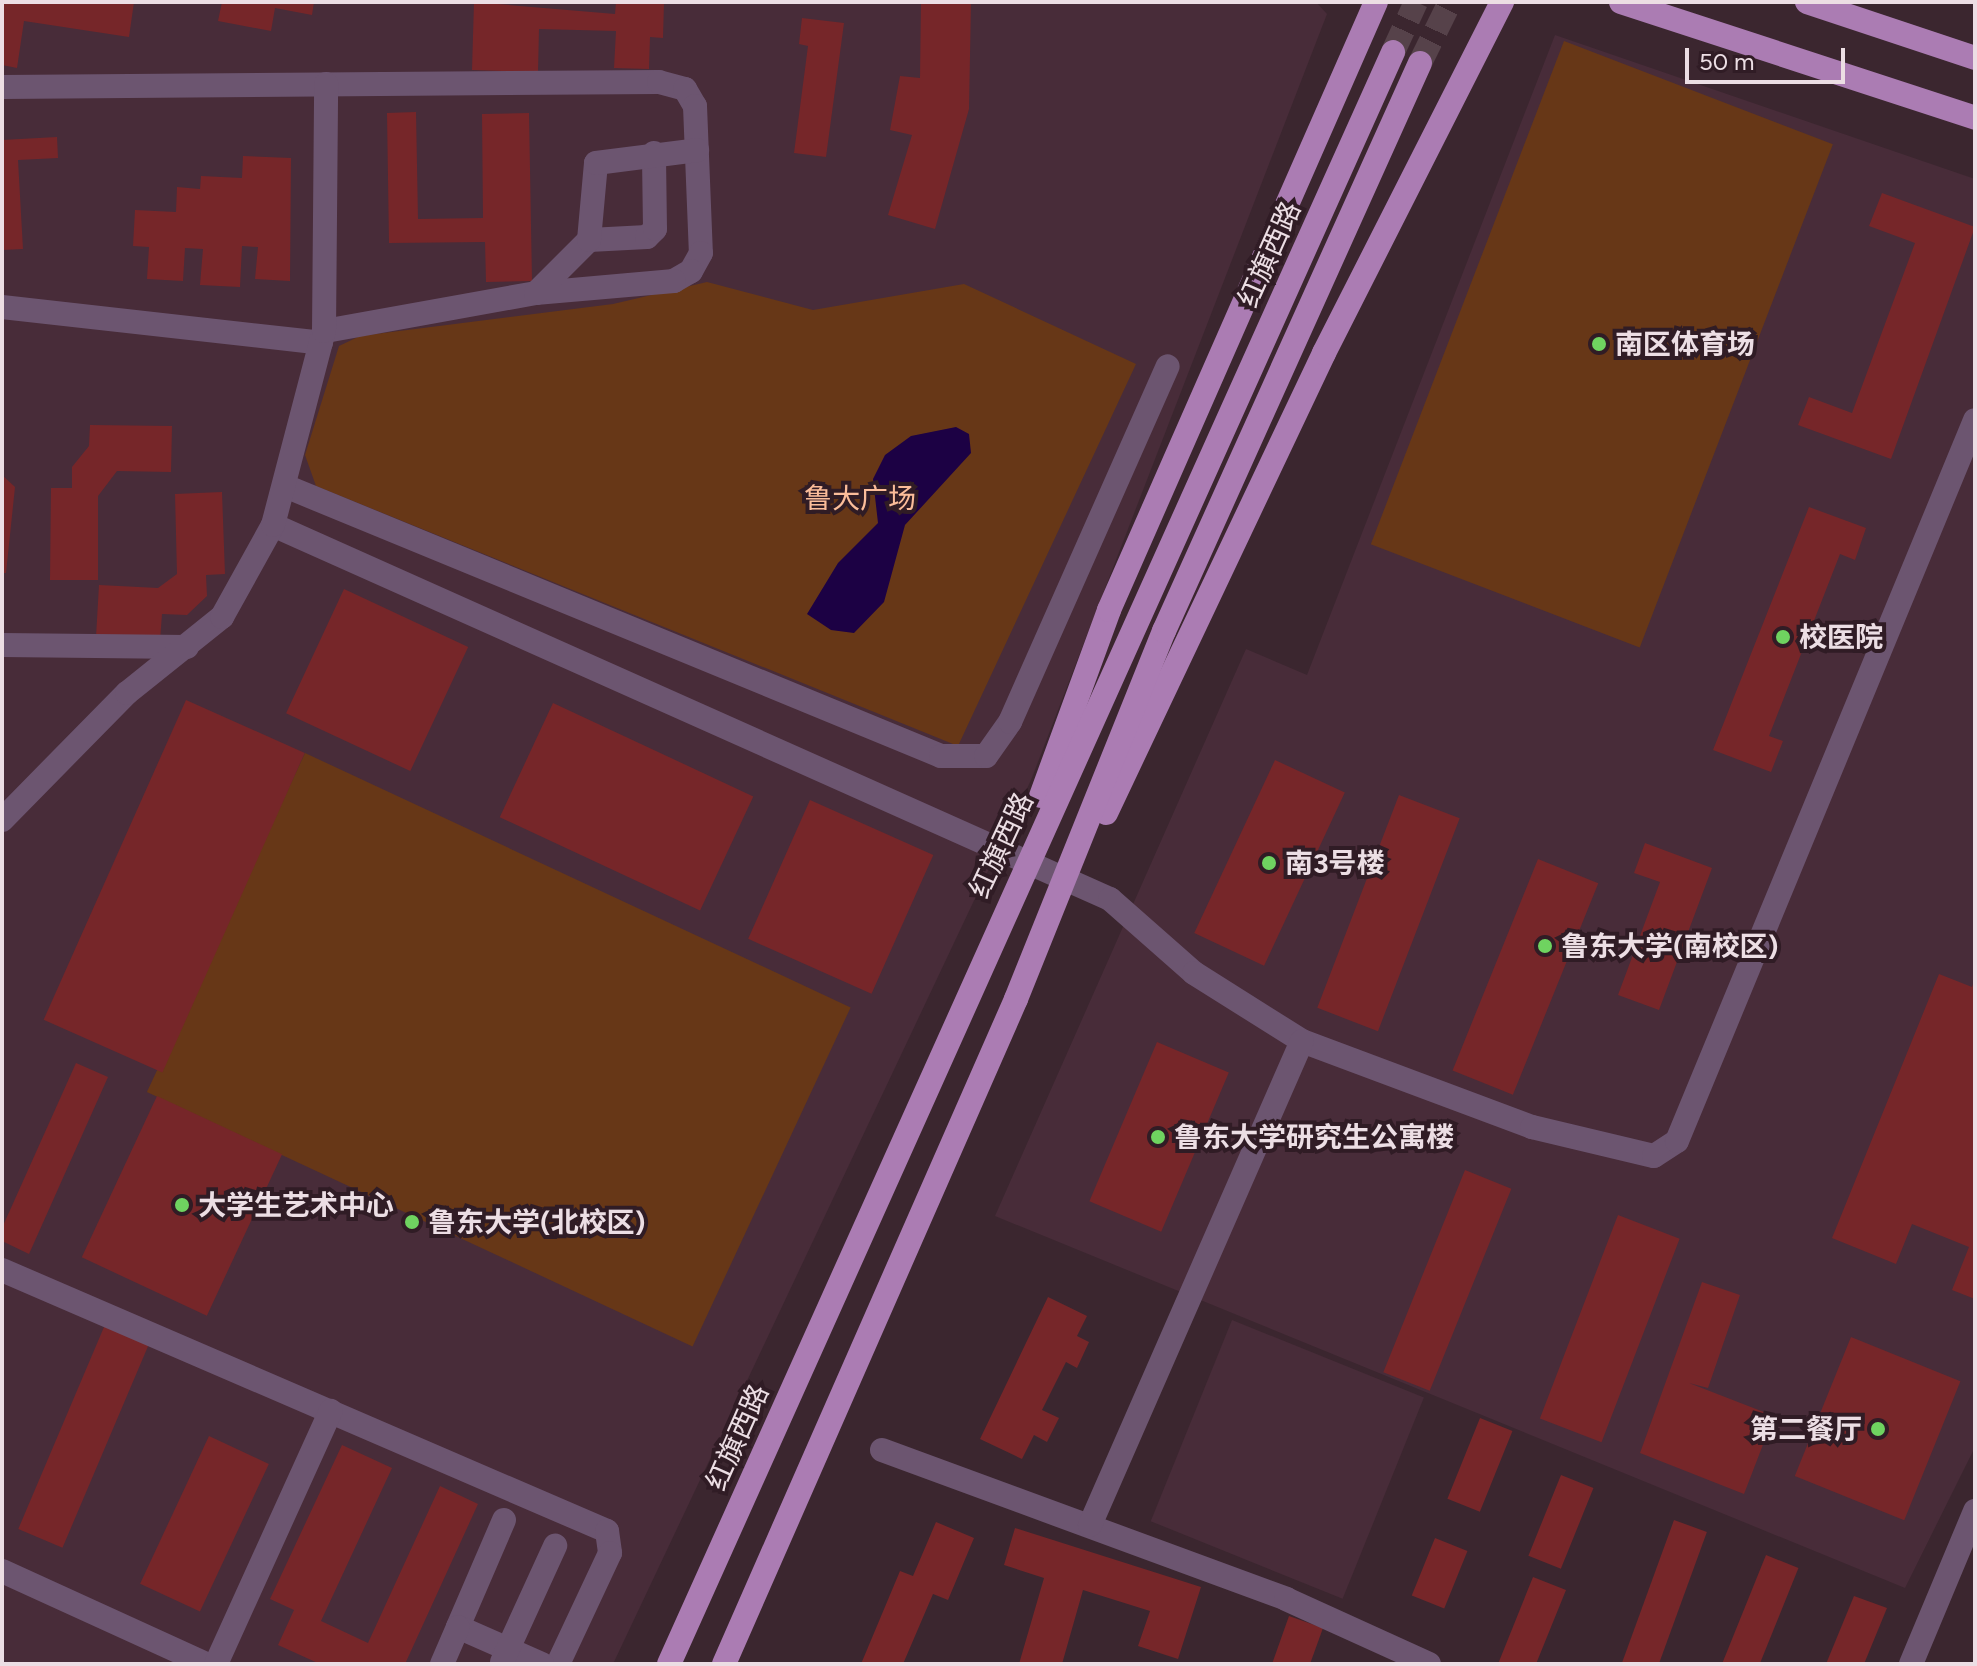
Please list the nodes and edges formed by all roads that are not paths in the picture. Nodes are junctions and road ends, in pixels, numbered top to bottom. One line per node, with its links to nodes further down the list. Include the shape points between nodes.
1 (1376, 2): 24 (main road, via 1109,610)
2 (1502, 2): 25 (main road, via 1324,353)
3 (1621, 2): 10 (main road)
4 (1807, 2): 6 (main road)
5 (1393, 52): 24 (main road, 红旗西路)
6 (1975, 58)
7 (1420, 63): 25 (main road, via 1164,631)
8 (326, 84): 9 (street); 11 (street, via 659,82 685,89 695,106); 16 (street)
9 (2, 87)
10 (1975, 118)
11 (697, 150): 12 (street); 14 (street, via 701,253 691,271 674,281)
12 (654, 153): 13 (street, via 596,163); 13 (street, via 655,229 647,237)
13 (589, 240): 14 (street)
14 (536, 293): 16 (street)
15 (2, 307): 16 (street)
16 (323, 337): 19 (street)
17 (1168, 366): 19 (street, via 1010,722 986,756 941,756)
18 (1975, 420): 26 (street, via 1677,1141 1654,1156 1627,1155)
19 (285, 486): 20 (street)
20 (273, 525): 22 (street, via 222,617); 26 (street, via 776,745 1110,899 1194,973)
21 (2, 645): 22 (street)
22 (187, 647): 23 (street, via 127,693)
23 (2, 820)
24 (975, 974): 42 (main road, 红旗西路)
25 (1016, 999): 43 (main road)
26 (1302, 1041): 32 (street)
27 (2, 1270): 28 (street)
28 (331, 1411): 38 (street); 41 (street, via 607,1531 610,1553)
29 (882, 1450): 32 (street)
30 (1975, 1511): 45 (street)
31 (504, 1520): 35 (street)
32 (1090, 1525): 44 (street, via 1286,1599)
33 (555, 1546): 36 (street)
34 (2, 1571): 37 (street)
35 (458, 1627): 36 (street); 39 (street)
36 (505, 1657): 40 (street)
37 (206, 1664)
38 (216, 1664)
39 (442, 1664)
40 (542, 1664)
41 (558, 1664)
42 (669, 1664)
43 (724, 1664)
44 (1429, 1664)
45 (1911, 1664)

